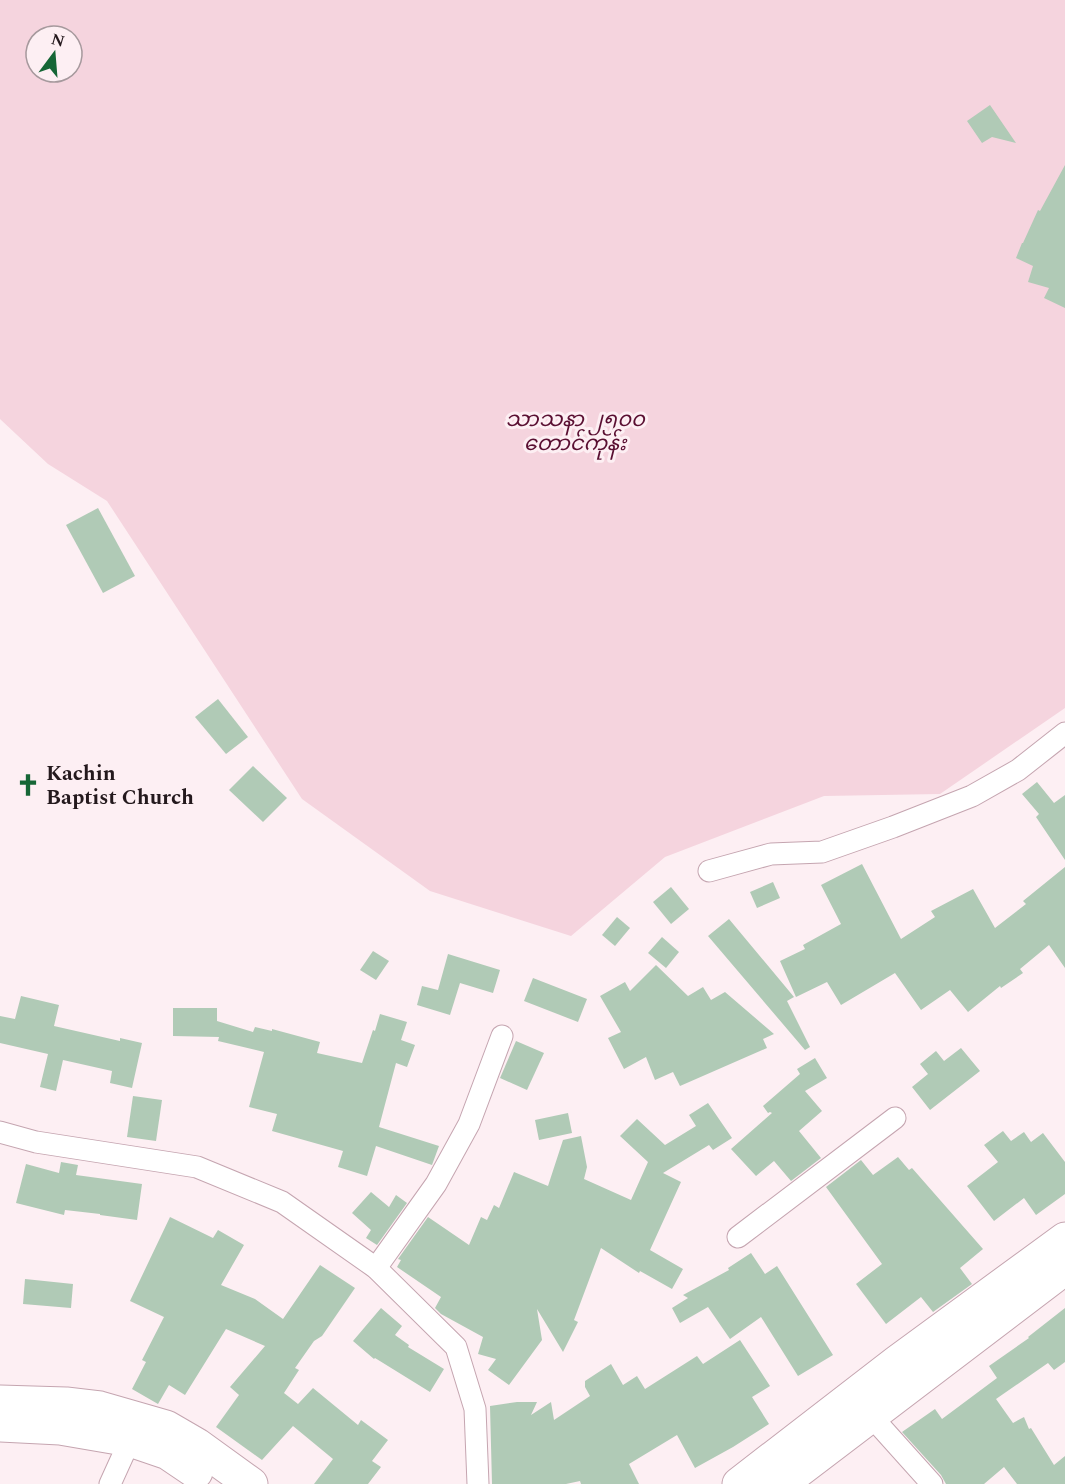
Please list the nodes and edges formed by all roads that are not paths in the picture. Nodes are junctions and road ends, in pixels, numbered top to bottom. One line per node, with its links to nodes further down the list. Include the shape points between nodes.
1 (1065, 733): 2 (street, via 1018,770 972,796 893,827 822,852 771,854)
2 (709, 871)
3 (502, 1036): 8 (street, via 469,1124 436,1184)
4 (895, 1118): 6 (street)
5 (0, 1132): 8 (street, via 36,1142 197,1167 282,1202)
6 (738, 1237)
7 (1065, 1239): 11 (main road)
8 (376, 1268): 17 (street, via 456,1347 475,1409)
9 (1065, 1268): 11 (main road)
10 (0, 1402): 13 (main road, via 100,1408)
11 (863, 1405): 18 (main road); 19 (main road); 20 (street)
12 (0, 1425): 13 (main road)
13 (133, 1429): 14 (street); 15 (main road); 16 (main road, via 165,1427 197,1444)
14 (110, 1484)
15 (212, 1484)
16 (250, 1484)
17 (478, 1484)
18 (739, 1484)
19 (781, 1484)
20 (932, 1484)

